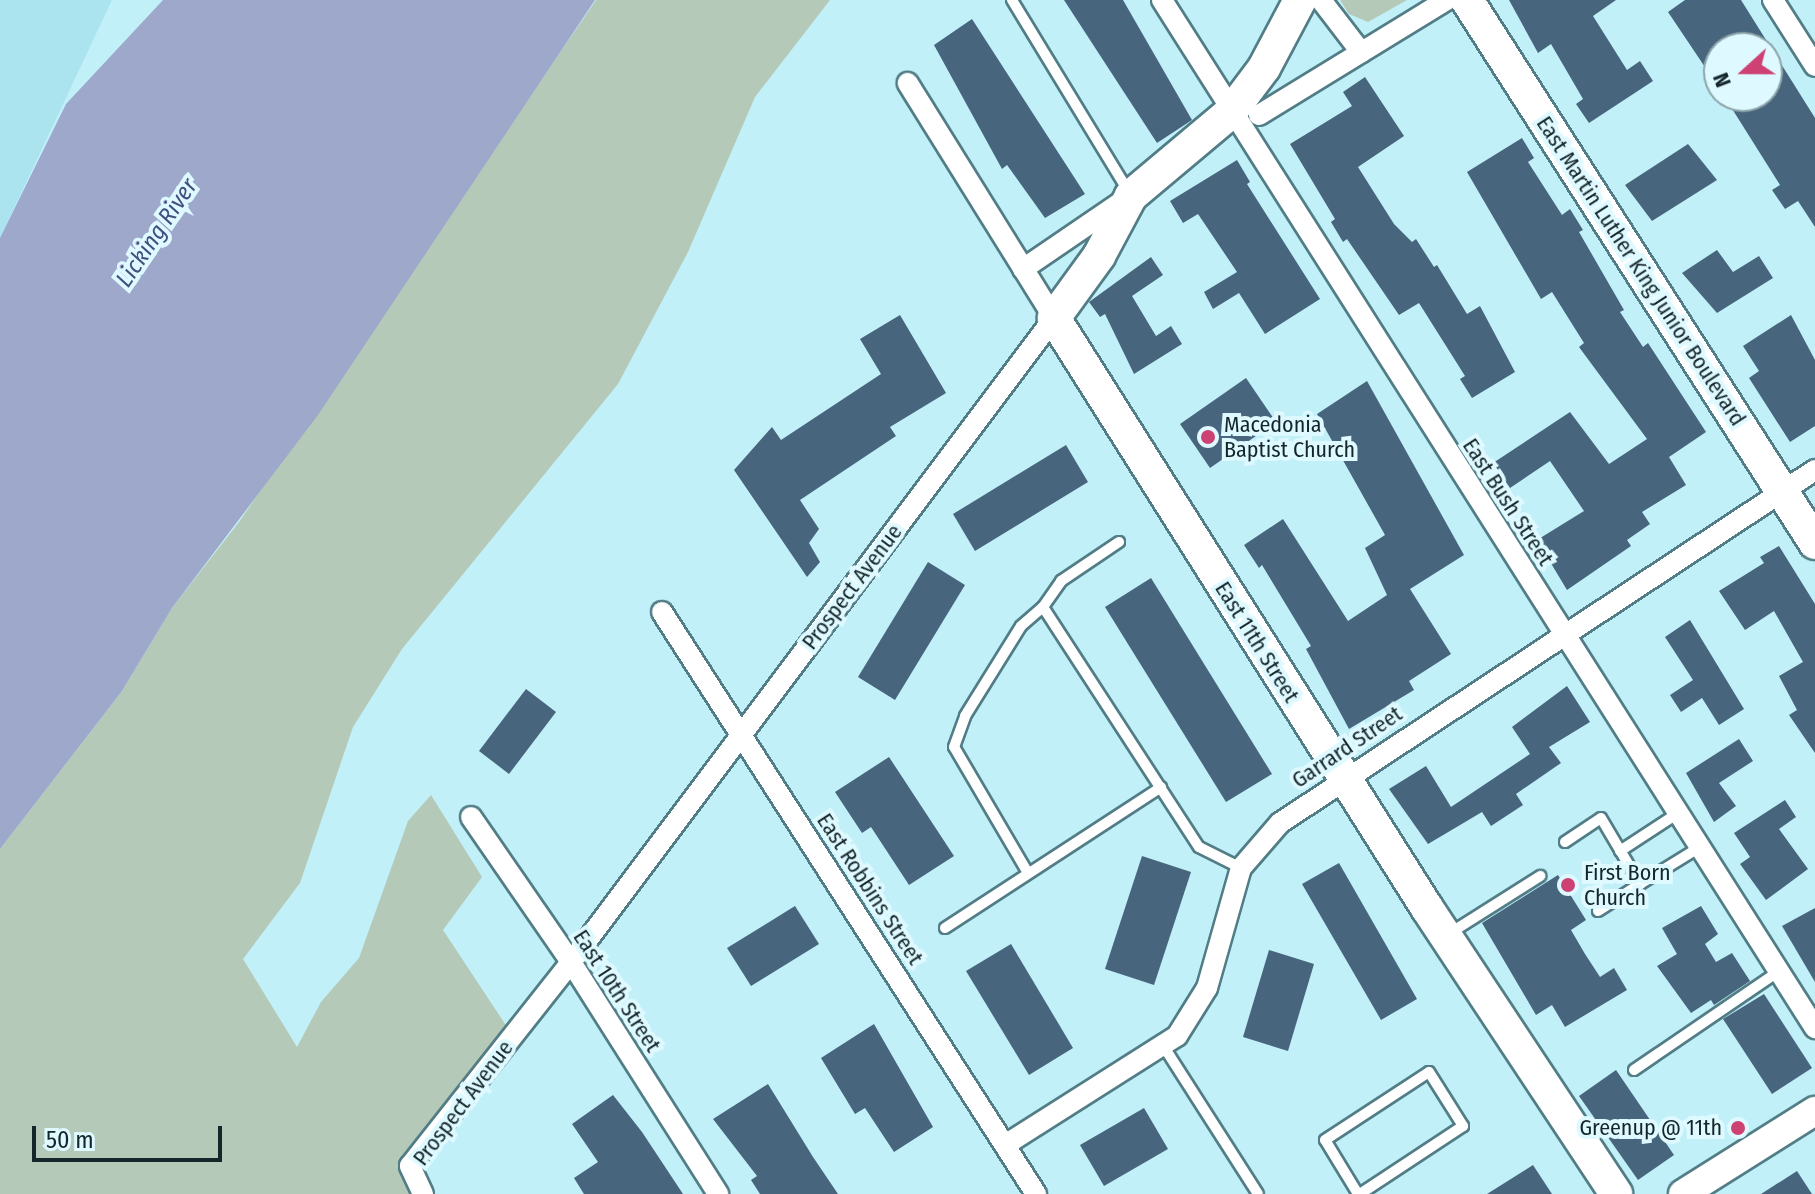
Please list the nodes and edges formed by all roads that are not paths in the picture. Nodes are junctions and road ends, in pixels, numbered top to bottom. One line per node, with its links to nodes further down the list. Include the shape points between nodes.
1 (1012, 0): 12 (lane)
2 (1162, 0): 11 (street, East Bush Street)
3 (1300, 0): 11 (main road, Prospect Avenue)
4 (1321, 0): 8 (street)
5 (1447, 0): 8 (street)
6 (1467, 0): 16 (main road, East Martin Luther King Junior Boulevard)
7 (1773, 0): 9 (street)
8 (1361, 52): 11 (street)
9 (1815, 66)
10 (908, 83): 13 (street, East 11th Street)
11 (1245, 113): 12 (main road, Prospect Avenue); 21 (street, East Bush Street)
12 (1131, 196): 13 (street); 14 (main road, Prospect Avenue, via 1099,256)
13 (1023, 269): 14 (street, East 11th Street)
14 (1054, 318): 22 (street, Prospect Avenue); 23 (main road, East 11th Street)
15 (1815, 470): 16 (street, Garrard Street)
16 (1782, 490): 18 (main road, East Martin Luther King Junior Boulevard); 21 (street, Garrard Street)
17 (1119, 542): 19 (lane, via 1061,581)
18 (1815, 543)
19 (1043, 607): 24 (lane); 31 (lane, via 1021,626 965,716 954,747)
20 (662, 612): 22 (street, East Robbins Street)
21 (1563, 634): 23 (street, Garrard Street); 25 (street, East Bush Street)
22 (738, 734): 37 (street, Prospect Avenue); 43 (street, East Robbins Street)
23 (1343, 776): 30 (street, Garrard Street, via 1280,823); 36 (main road, East 11th Street)
24 (1161, 787): 30 (lane, via 1199,847); 31 (lane)
25 (1678, 813): 28 (street, East Bush Street); 29 (lane)
26 (471, 817): 37 (street, East 10th Street)
27 (1565, 842): 29 (lane, via 1601,818)
28 (1700, 847): 33 (lane); 38 (street, East Bush Street)
29 (1620, 851): 33 (lane)
30 (1241, 868): 40 (street, Garrard Street, via 1207,988 1177,1036)
31 (1028, 873): 35 (lane)
32 (1540, 876): 36 (lane)
33 (1640, 884): 34 (lane)
34 (1598, 911)
35 (945, 928)
36 (1445, 937): 50 (main road, East 11th Street)
37 (571, 962): 44 (street, Prospect Avenue, via 410,1166); 46 (street, East 10th Street)
38 (1779, 971): 39 (street, East Bush Street); 41 (lane)
39 (1815, 1028)
40 (1164, 1047): 43 (street, Garrard Street); 48 (lane)
41 (1634, 1070)
42 (1815, 1111): 45 (main road)
43 (1005, 1145): 47 (street, East Robbins Street)
44 (419, 1187)
45 (1696, 1190)
46 (718, 1194)
47 (1036, 1194)
48 (1258, 1194)
49 (1359, 1194): 49 (lane, via 1463,1126 1429,1072 1325,1140)
50 (1616, 1194)

